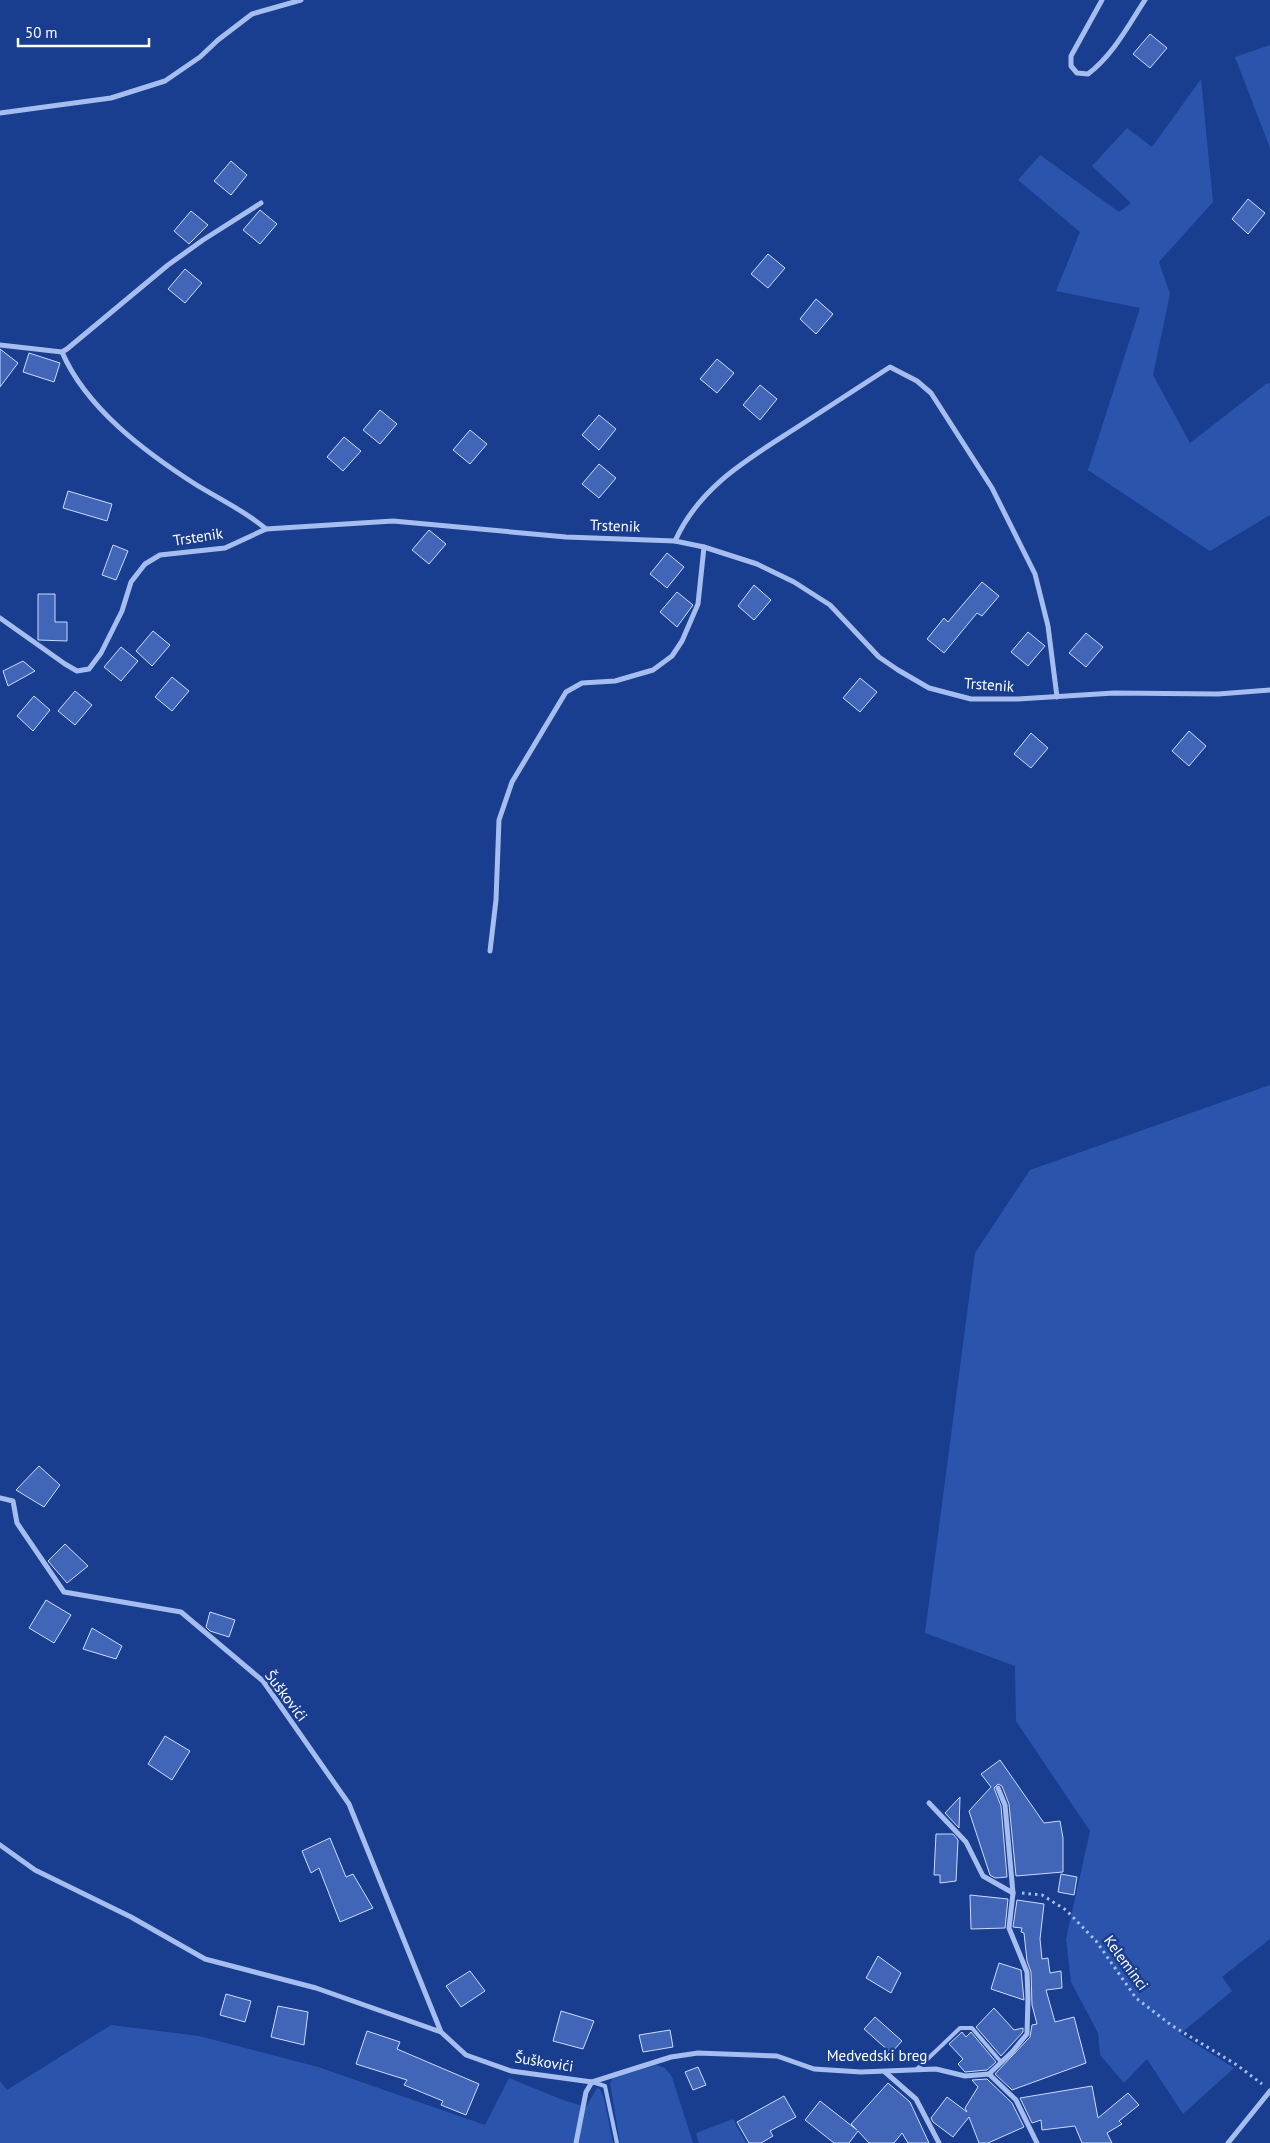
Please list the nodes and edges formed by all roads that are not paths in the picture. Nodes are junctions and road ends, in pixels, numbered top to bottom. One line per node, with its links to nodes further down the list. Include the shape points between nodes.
1 (301, 0): 4 (street, via 252,14 165,81 111,98)
2 (1102, 0): 3 (street, via 1071,56 1071,66 1077,73 1088,74 1098,66 1125,33)
3 (1145, 0)
4 (0, 113)
5 (261, 203): 7 (street, via 168,265)
6 (0, 345): 7 (street)
7 (62, 352): 8 (street, via 86,392 124,431 160,461 251,515)
8 (266, 529): 9 (street, Trstenik, via 393,521 566,537); 11 (street, Trstenik, via 225,548 160,555 145,564 131,582 122,611 101,653 89,669 77,671)
9 (675, 541): 10 (street, Trstenik); 13 (street, via 703,496 739,464 890,367 931,392 992,488 1035,574 1048,626)
10 (704, 547): 13 (street, Trstenik, via 757,564 794,582 830,605 879,657 929,688 972,699); 14 (street, via 698,604 672,656 653,670 615,682 582,683 566,692 512,782 499,820)
11 (0, 618)
12 (1270, 690): 13 (street, Trstenik, via 1218,694 1114,692)
13 (1057, 697)
14 (490, 951)
15 (0, 1498): 20 (street, Šuškovići, via 12,1501 17,1523 64,1592 181,1612 262,1681 349,1804)
16 (998, 1788): 19 (street, via 1005,1805)
17 (929, 1803): 19 (street, via 966,1842 983,1876)
18 (0, 1844): 20 (street, Šuškovići, via 35,1870 131,1917 205,1959 316,1988)
19 (1013, 1893): 21 (street, via 1008,1928 1027,1972 1027,2034)
20 (441, 2032): 25 (street, Šuškovići, via 466,2055 511,2071)
21 (1001, 2062): 22 (lane, via 972,2028 960,2028); 24 (street)
22 (916, 2070): 23 (street, Medvedski breg); 24 (street, Medvedski breg, via 936,2068 965,2076)
23 (885, 2072): 25 (street, Medvedski breg, via 814,2069 777,2056 698,2053 671,2057); 29 (street, via 916,2099)
24 (989, 2074): 30 (street, via 1016,2100)
25 (592, 2082): 27 (street, Šuškovići, via 586,2092); 28 (lane, via 605,2086)
26 (1270, 2091): 31 (street)
27 (576, 2143)
28 (617, 2143)
29 (939, 2143)
30 (1037, 2143)
31 (1228, 2143)

